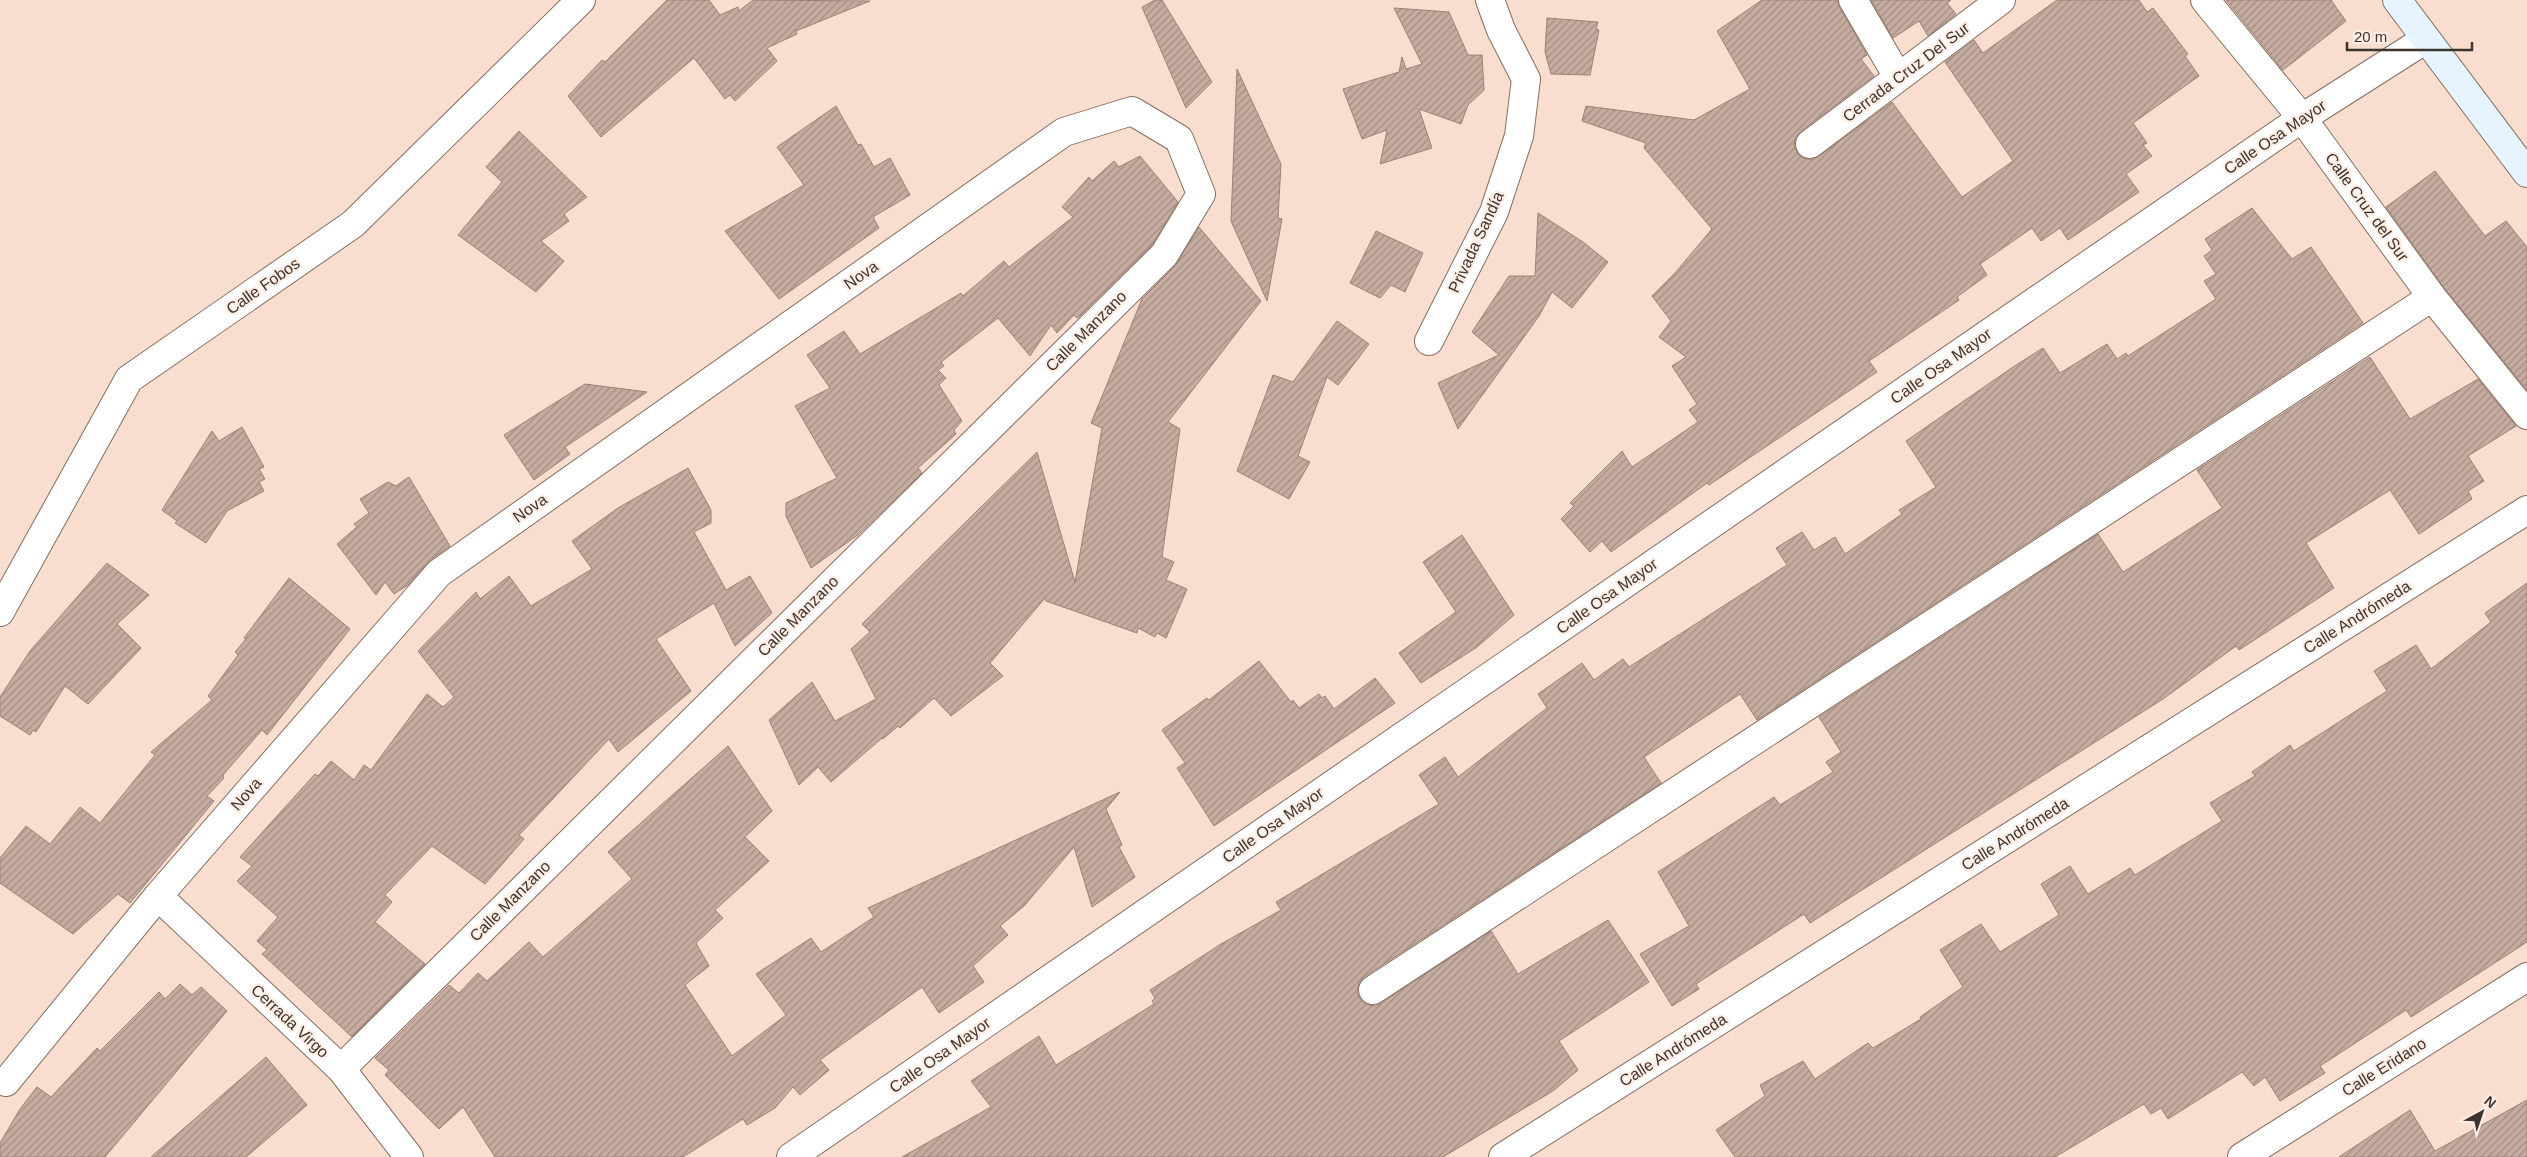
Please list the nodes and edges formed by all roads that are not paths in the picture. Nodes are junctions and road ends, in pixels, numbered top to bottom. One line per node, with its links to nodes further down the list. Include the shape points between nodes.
1 (581, 0): 17 (street, Calle Fobos, via 353,224 129,379)
2 (1490, 0): 14 (street, Privada Sandía, via 1526,79 1519,136 1494,212)
3 (1852, 0): 8 (street)
4 (2001, 0): 8 (street, Cerrada Cruz Del Sur)
5 (2205, 0): 9 (street, Calle Cruz del Sur)
6 (2397, 0): 7 (street)
7 (2426, 39): 9 (street, Calle Osa Mayor); 12 (street)
8 (1898, 77): 11 (street, Cerrada Cruz Del Sur)
9 (2302, 118): 13 (street, Calle Cruz del Sur); 24 (street, Calle Osa Mayor)
10 (1179, 139): 18 (street, Nova, via 1132,111 1064,132 439,573); 21 (street, Calle Manzano, via 1201,194 1164,255)
11 (1810, 144)
12 (2527, 173)
13 (2432, 296): 15 (street, Calle Cruz del Sur); 20 (street)
14 (1429, 341)
15 (2527, 415)
16 (2527, 510): 25 (street, Calle Andrómeda)
17 (0, 612)
18 (158, 896): 21 (street, Cerrada Virgo); 22 (street, Nova)
19 (2527, 977): 26 (street, Calle Eridano)
20 (1374, 990)
21 (341, 1069): 23 (street, Cerrada Virgo)
22 (6, 1082)
23 (399, 1154)
24 (791, 1157)
25 (1503, 1157)
26 (2242, 1157)

